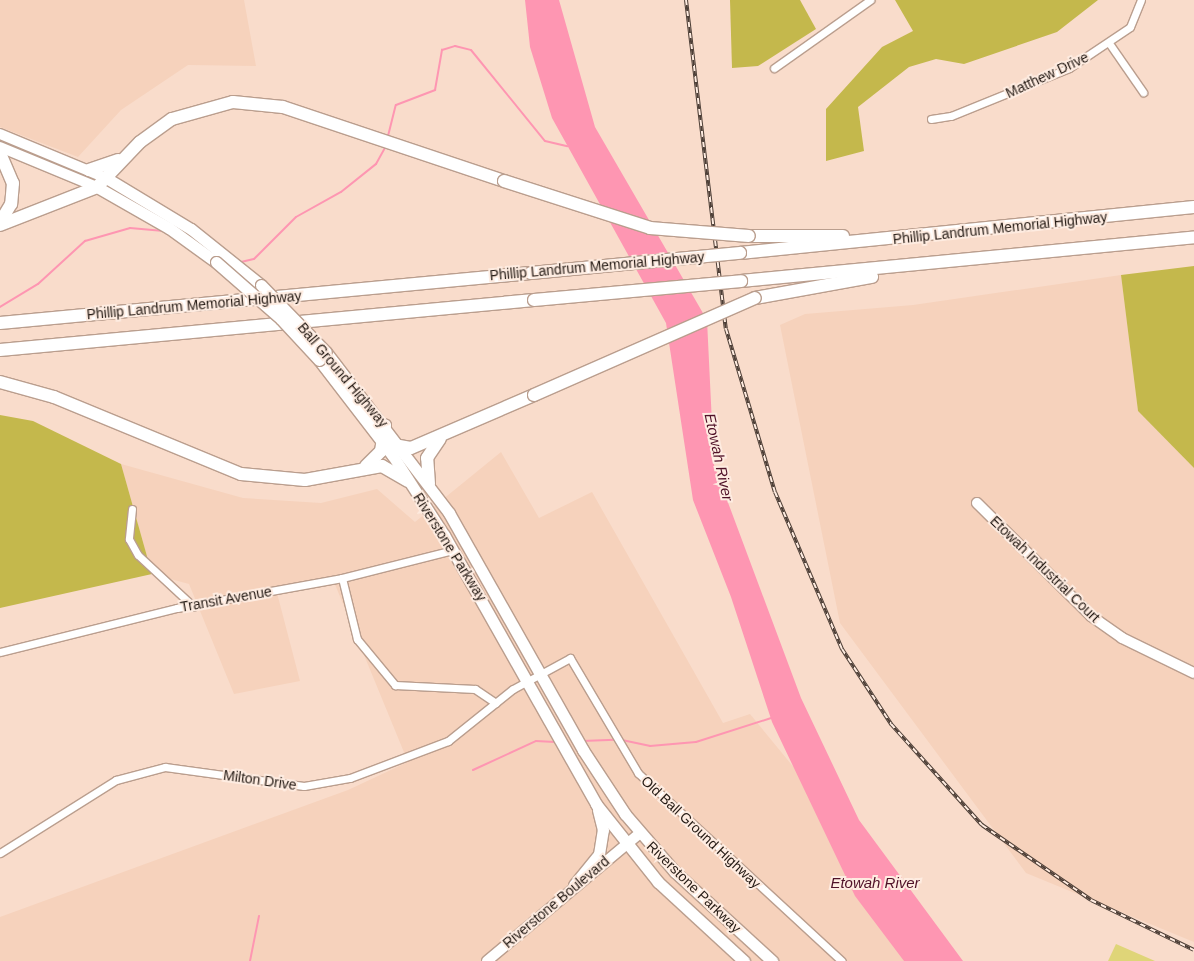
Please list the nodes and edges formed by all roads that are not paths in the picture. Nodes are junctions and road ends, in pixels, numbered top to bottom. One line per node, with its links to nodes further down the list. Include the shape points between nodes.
1 (870, 0): 4 (street)
2 (1141, 0): 3 (street, Matthew Drive, via 1130,26)
3 (1109, 44): 5 (street); 6 (street, Matthew Drive, via 1069,68 989,101)
4 (774, 68)
5 (1143, 92)
6 (931, 119)
7 (0, 134): 11 (main road, Ball Ground Highway)
8 (0, 146): 13 (main road)
9 (0, 153): 15 (highway, via 13,182 11,204)
10 (124, 156): 11 (highway); 12 (highway); 16 (highway, bridge, via 172,119 233,102 274,105 650,228 749,236)
11 (89, 170): 12 (main road, Ball Ground Highway)
12 (108, 179): 13 (highway); 21 (main road, Ball Ground Highway, bridge, via 191,229 233,261)
13 (97, 187): 15 (highway); 21 (main road, Riverstone Parkway, bridge, via 169,228 216,262)
14 (1194, 207): 16 (highway, Phillip Landrum Memorial Highway)
15 (0, 223)
16 (910, 236): 19 (highway, Phillip Landrum Memorial Highway, bridge)
17 (1194, 237): 18 (highway, Phillip Landrum Memorial Highway)
18 (1065, 251): 20 (highway, Phillip Landrum Memorial Highway, bridge); 24 (highway, bridge, via 821,284 755,298)
19 (0, 323)
20 (0, 350)
21 (322, 356): 23 (main road, Ball Ground Highway); 25 (main road, Riverstone Parkway)
22 (0, 382): 27 (highway, via 54,397 254,477 305,480)
23 (385, 425): 25 (highway); 26 (main road, Ball Ground Highway)
24 (443, 437): 26 (highway); 29 (highway, via 427,458)
25 (383, 443): 26 (highway); 27 (highway, via 378,455); 28 (main road, Riverstone Parkway)
26 (404, 450): 29 (main road, Riverstone Parkway)
27 (366, 466): 28 (highway, via 388,467)
28 (408, 480): 32 (main road, Riverstone Parkway)
29 (429, 484): 37 (main road, Riverstone Parkway)
30 (977, 503): 36 (main road, Etowah Industrial Court, via 1091,616 1122,638)
31 (132, 509): 34 (street, via 129,539 138,555)
32 (453, 550): 33 (street, Transit Avenue); 38 (main road, Riverstone Parkway)
33 (342, 578): 34 (street, Transit Avenue); 39 (street, via 354,634 395,685 459,687 481,691)
34 (194, 607): 35 (street, Transit Avenue)
35 (0, 652)
36 (1194, 673)
37 (542, 674): 38 (street, Milton Drive); 41 (main road, Riverstone Parkway, via 583,750); 48 (street, Old Ball Ground Highway, via 570,658 638,773)
38 (526, 682): 39 (street, Milton Drive); 40 (main road, Riverstone Parkway)
39 (496, 703): 43 (street, Milton Drive, via 448,741 350,778 304,786 165,768 116,780)
40 (596, 804): 42 (main road, Riverstone Parkway); 44 (main road, via 602,843)
41 (640, 833): 42 (main road, Riverstone Boulevard); 47 (main road, Riverstone Parkway)
42 (626, 844): 44 (main road, Riverstone Boulevard); 46 (main road, Riverstone Parkway, via 658,882)
43 (0, 852)
44 (574, 885): 45 (main road, Riverstone Boulevard)
45 (487, 961)
46 (744, 961)
47 (772, 961)
48 (842, 961)

